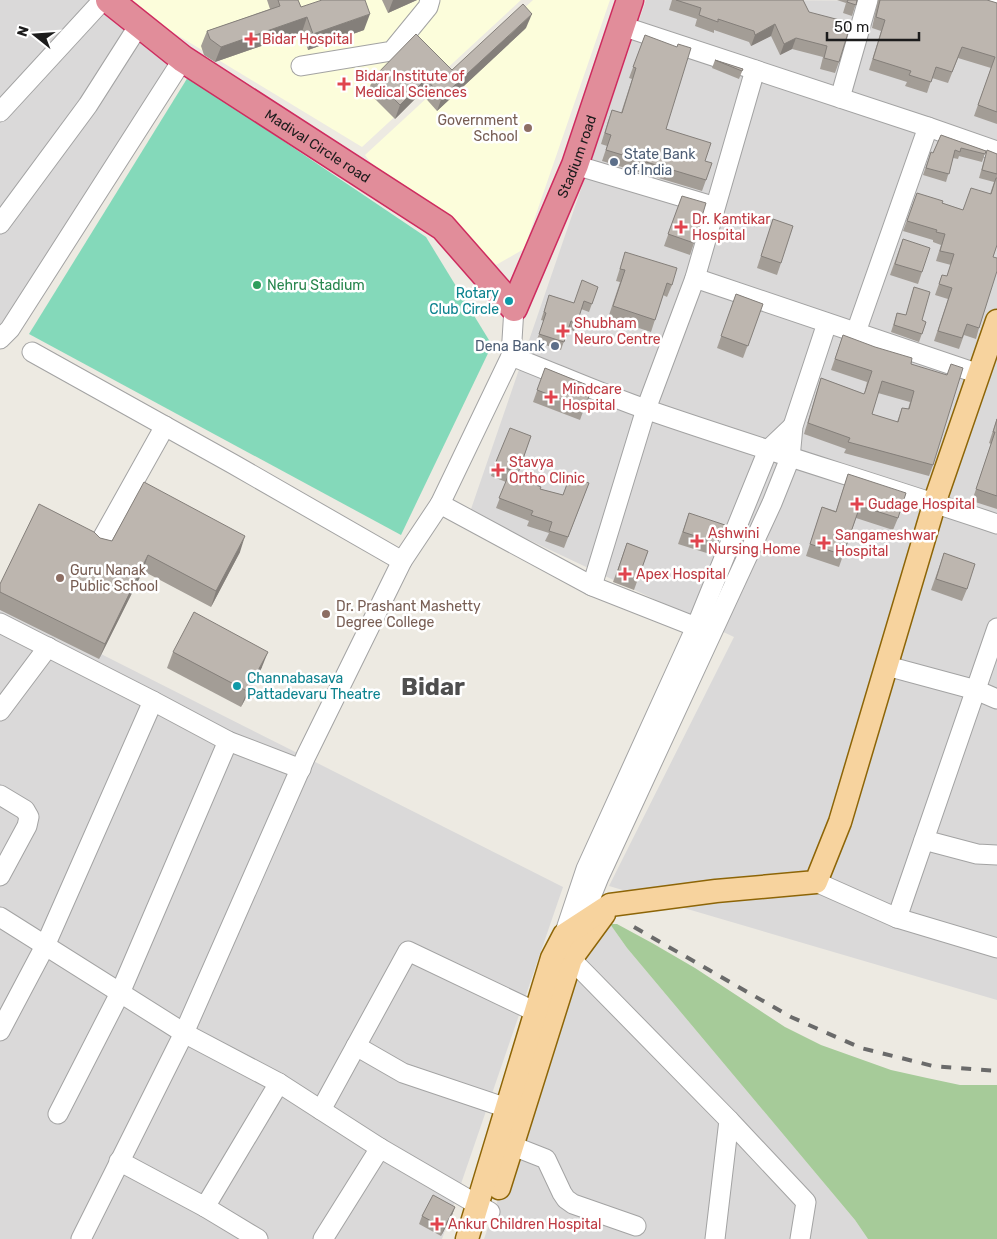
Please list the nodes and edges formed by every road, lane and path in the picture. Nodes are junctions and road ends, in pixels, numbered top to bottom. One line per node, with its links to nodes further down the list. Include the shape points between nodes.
1 (103, 0): 12 (street)
2 (109, 0): 6 (highway, Madival Circle road)
3 (430, 0): 9 (street, via 428,7 392,51)
4 (630, 0): 7 (highway, Stadium road)
5 (868, 0): 11 (street)
6 (139, 25): 8 (highway, Madival Circle road); 17 (street, via 88,104)
7 (622, 26): 10 (street); 15 (highway, Stadium road)
8 (183, 59): 19 (highway, Madival Circle road, via 443,227); 22 (street)
9 (301, 66)
10 (755, 70): 11 (street); 16 (street)
11 (840, 98): 13 (street)
12 (0, 112)
13 (928, 127): 14 (street); 23 (street)
14 (997, 151)
15 (575, 165): 16 (street); 19 (highway, Stadium road)
16 (715, 207): 18 (street)
17 (0, 224)
18 (695, 278): 21 (street); 27 (street)
19 (514, 308): 25 (street)
20 (997, 321): 26 (main road)
21 (827, 323): 23 (street); 29 (street)
22 (3, 332)
23 (856, 332): 26 (street)
24 (32, 352): 28 (street)
25 (511, 356): 27 (street); 33 (street)
26 (979, 374): 32 (main road)
27 (646, 409): 30 (street); 37 (street)
28 (165, 426): 35 (street); 36 (street)
29 (793, 426): 30 (street); 31 (street)
30 (768, 450): 31 (street); 39 (street)
31 (790, 458): 32 (street); 56 (street, via 599,877)
32 (935, 503): 34 (street); 42 (main road)
33 (440, 504): 36 (street); 37 (street)
34 (997, 524)
35 (99, 544)
36 (402, 561): 48 (street)
37 (592, 586): 39 (street)
38 (0, 623): 41 (street)
39 (696, 627): 56 (street, via 586,869)
40 (997, 628): 43 (street)
41 (48, 647): 45 (street); 46 (street)
42 (886, 666): 43 (street); 53 (main road, via 840,822)
43 (976, 690): 44 (street); 50 (street)
44 (997, 699)
45 (154, 701): 47 (street); 57 (street)
46 (0, 711)
47 (228, 741): 48 (street); 59 (street)
48 (301, 769): 62 (street)
49 (0, 795): 52 (street, via 25,810 29,817)
50 (924, 840): 51 (street, via 977,854); 55 (street)
51 (997, 855)
52 (0, 876)
53 (816, 882): 55 (street); 56 (main road, via 610,905)
54 (0, 917): 57 (street)
55 (897, 918): 58 (street)
56 (575, 940): 60 (main road, via 552,958); 68 (street); 69 (main road)
57 (45, 946): 59 (street); 61 (street)
58 (997, 948)
59 (120, 993): 62 (street); 67 (street)
60 (536, 1012): 63 (street, via 408,951); 65 (main road)
61 (3, 1018)
62 (184, 1033): 64 (street); 71 (street)
63 (356, 1046): 65 (street, via 403,1073); 66 (street)
64 (279, 1083): 66 (street); 72 (street)
65 (507, 1108): 73 (main road)
66 (321, 1110): 70 (street)
67 (58, 1114)
68 (729, 1120): 80 (street); 81 (street, via 806,1202)
69 (512, 1146): 73 (main road); 74 (street, via 546,1159 566,1199)
70 (380, 1148): 73 (street); 77 (street)
71 (119, 1161): 72 (street); 75 (street)
72 (205, 1207): 76 (street)
73 (484, 1209): 78 (main road); 79 (main road)
74 (636, 1226)
75 (84, 1238)
76 (258, 1239)
77 (323, 1239)
78 (467, 1239)
79 (481, 1239)
80 (715, 1239)
81 (800, 1239)

